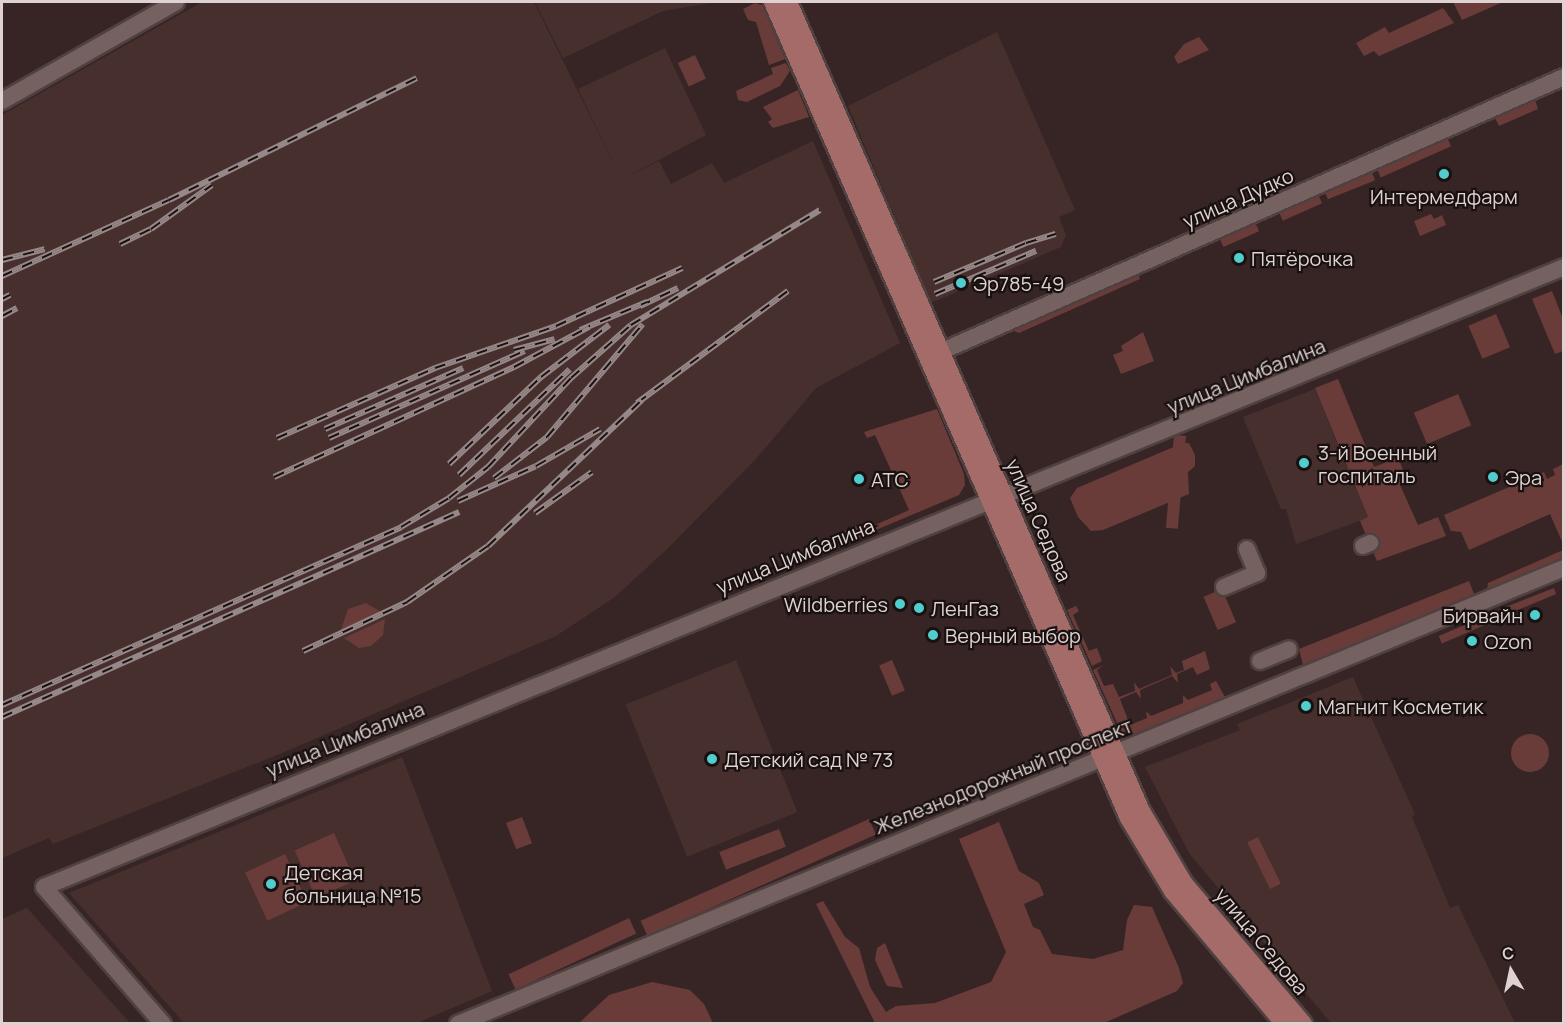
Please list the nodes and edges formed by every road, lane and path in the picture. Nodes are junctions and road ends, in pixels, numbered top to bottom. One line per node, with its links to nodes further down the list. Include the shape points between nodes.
1 (176, 2): 5 (street)
2 (773, 2): 7 (main road, улица Седова)
3 (788, 2): 7 (main road, улица Седова)
4 (1563, 77): 7 (street, улица Дудко)
5 (2, 101)
6 (1563, 267): 8 (street, улица Цимбалина)
7 (934, 355): 8 (main road, улица Седова)
8 (998, 500): 14 (main road, улица Седова); 15 (street, улица Цимбалина, via 404,737 44,887)
9 (1247, 549): 11 (street, via 1257,573)
10 (1563, 568): 14 (street, Железнодорожный проспект)
11 (1224, 587)
12 (1289, 649): 13 (street)
13 (1260, 661)
14 (1108, 755): 16 (street, Железнодорожный проспект); 17 (main road, улица Седова, via 1149,856 1173,891); 18 (main road, улица Седова, via 1184,884)
15 (163, 1023)
16 (458, 1023)
17 (1285, 1023)
18 (1303, 1023)

